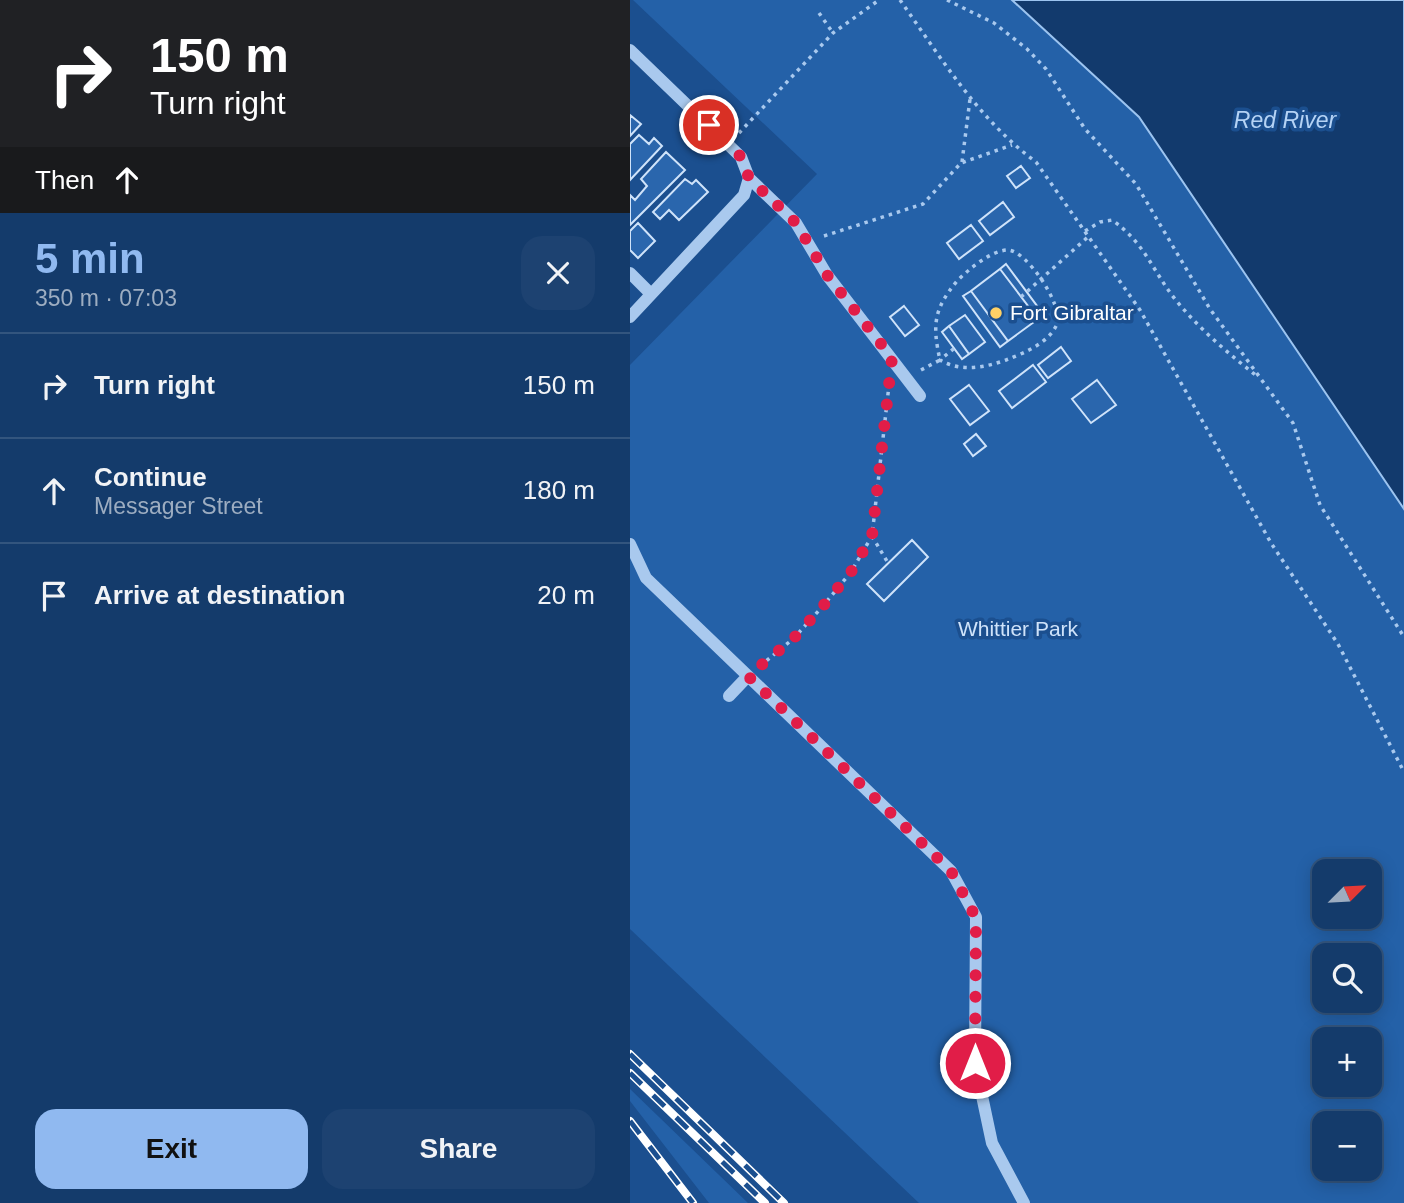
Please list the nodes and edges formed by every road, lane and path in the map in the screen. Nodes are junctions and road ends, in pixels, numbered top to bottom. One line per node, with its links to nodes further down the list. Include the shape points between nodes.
1 (879, 0): 5 (path)
2 (900, 0): 7 (path)
3 (947, 0): 24 (path, via 994,23 1046,69 1085,129 1136,184 1210,309)
4 (819, 13): 5 (path)
5 (833, 33): 8 (path)
6 (630, 50): 8 (street)
7 (970, 99): 9 (path); 10 (path)
8 (729, 144): 11 (street, via 741,157)
9 (1012, 145): 10 (path); 12 (path, via 1036,162)
10 (961, 163): 14 (path, via 923,204)
11 (749, 178): 14 (street); 17 (street, via 744,195)
12 (1085, 231): 13 (path); 24 (path, via 1112,220 1123,227 1145,249 1174,297 1203,330)
13 (1089, 236): 16 (path); 32 (path, via 1140,310 1271,543 1338,644)
14 (808, 240): 21 (street, via 827,275)
15 (630, 273): 17 (street)
16 (1041, 280): 18 (path); 22 (path, via 1058,306 1059,321 1051,335 1024,353 991,364 956,369); 22 (path, via 1019,254 1007,250 963,275 941,300 934,323)
17 (651, 294): 19 (street)
18 (1021, 297)
19 (630, 317)
20 (957, 346): 22 (path)
21 (892, 358): 23 (street); 26 (path)
22 (940, 360): 23 (path)
23 (908, 379): 25 (street)
24 (1261, 379): 29 (path, via 1293,423 1320,505)
25 (920, 396)
26 (872, 536): 28 (path); 30 (path, via 823,606 793,639)
27 (630, 544): 30 (street, via 646,578)
28 (888, 564)
29 (1404, 637)
30 (748, 676): 31 (street); 33 (street, via 951,871 976,918 975,1063 992,1143)
31 (729, 696)
32 (1404, 772)
33 (1024, 1203)

